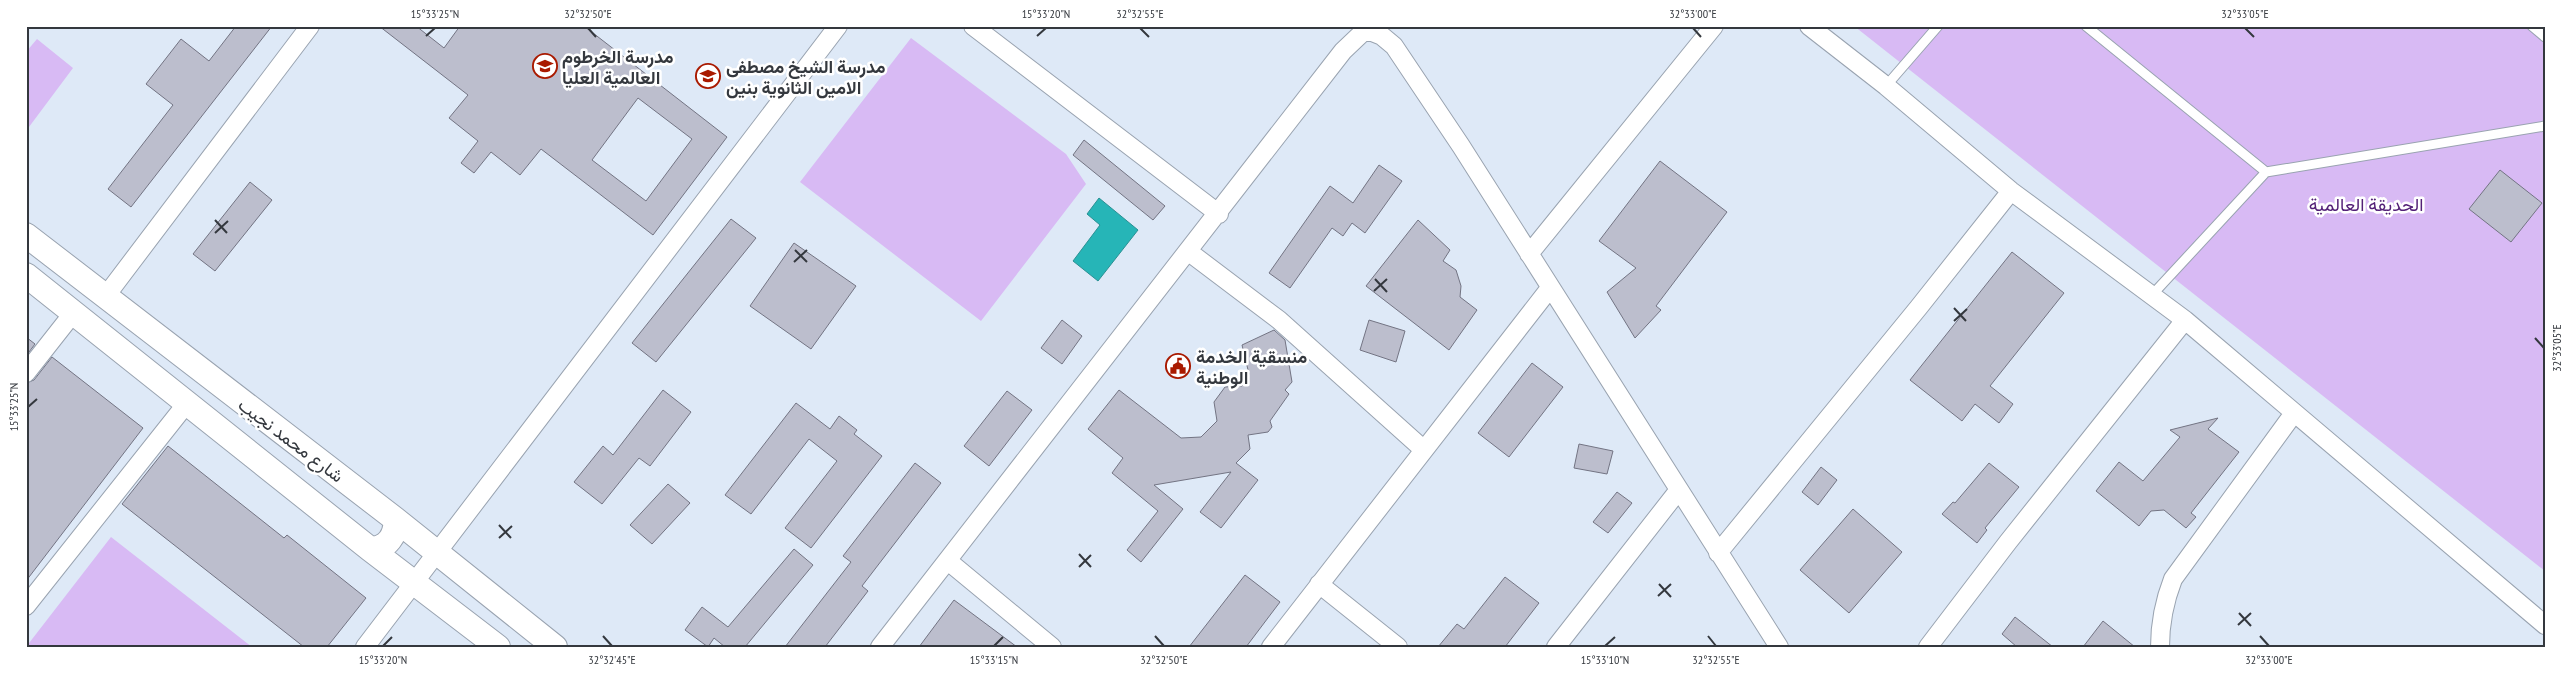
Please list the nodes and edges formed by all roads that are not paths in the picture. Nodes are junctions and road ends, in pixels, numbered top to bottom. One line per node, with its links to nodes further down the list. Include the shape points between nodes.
1 (310, 26): 22 (street)
2 (838, 26): 33 (street)
3 (973, 26): 15 (street)
4 (1714, 26): 18 (street)
5 (1808, 26): 11 (street)
6 (1938, 26): 11 (lane)
7 (2086, 26): 13 (lane)
8 (2532, 26): 10 (lane)
9 (1364, 29): 15 (street); 18 (street, via 1382,36 1394,46)
10 (2545, 37)
11 (1886, 86): 14 (street)
12 (2545, 126): 13 (lane)
13 (2266, 172): 21 (lane)
14 (2011, 191): 21 (street); 32 (street, via 1920,308)
15 (1219, 214): 17 (street)
16 (26, 235): 22 (main road, شارع محمد نجيب)
17 (1189, 252): 28 (street, via 1279,320); 34 (street)
18 (1529, 254): 20 (street)
19 (26, 275): 23 (main road, شارع محمد نجيب)
20 (1550, 288): 28 (street); 29 (street)
21 (2152, 294): 24 (street)
22 (105, 297): 30 (main road, شارع محمد نجيب)
23 (74, 312): 25 (street); 26 (main road, شارع محمد نجيب)
24 (2184, 320): 27 (street); 50 (street)
25 (26, 373)
26 (188, 403): 31 (main road, شارع محمد نجيب); 38 (street)
27 (2294, 413): 40 (street); 51 (street, via 2173,579 2160,622)
28 (1424, 450): 37 (street)
29 (1678, 491): 32 (street); 48 (street)
30 (395, 519): 31 (main road, via 395,532 390,541); 33 (main road, شارع محمد نجيب)
31 (370, 549): 36 (main road, شارع محمد نجيب)
32 (1718, 553): 49 (street)
33 (438, 554): 35 (main road, شارع محمد نجيب); 36 (street)
34 (948, 561): 44 (street); 45 (street)
35 (469, 578): 39 (main road, via 448,582 442,600); 43 (main road, شارع محمد نجيب)
36 (415, 584): 39 (main road, شارع محمد نجيب); 41 (street)
37 (1319, 584): 46 (street); 47 (street)
38 (26, 606)
39 (446, 608): 42 (main road, شارع محمد نجيب)
40 (2545, 625)
41 (365, 647)
42 (498, 647)
43 (555, 647)
44 (880, 647)
45 (1052, 647)
46 (1271, 647)
47 (1398, 647)
48 (1556, 647)
49 (1778, 647)
50 (1928, 647)
51 (2160, 647)

